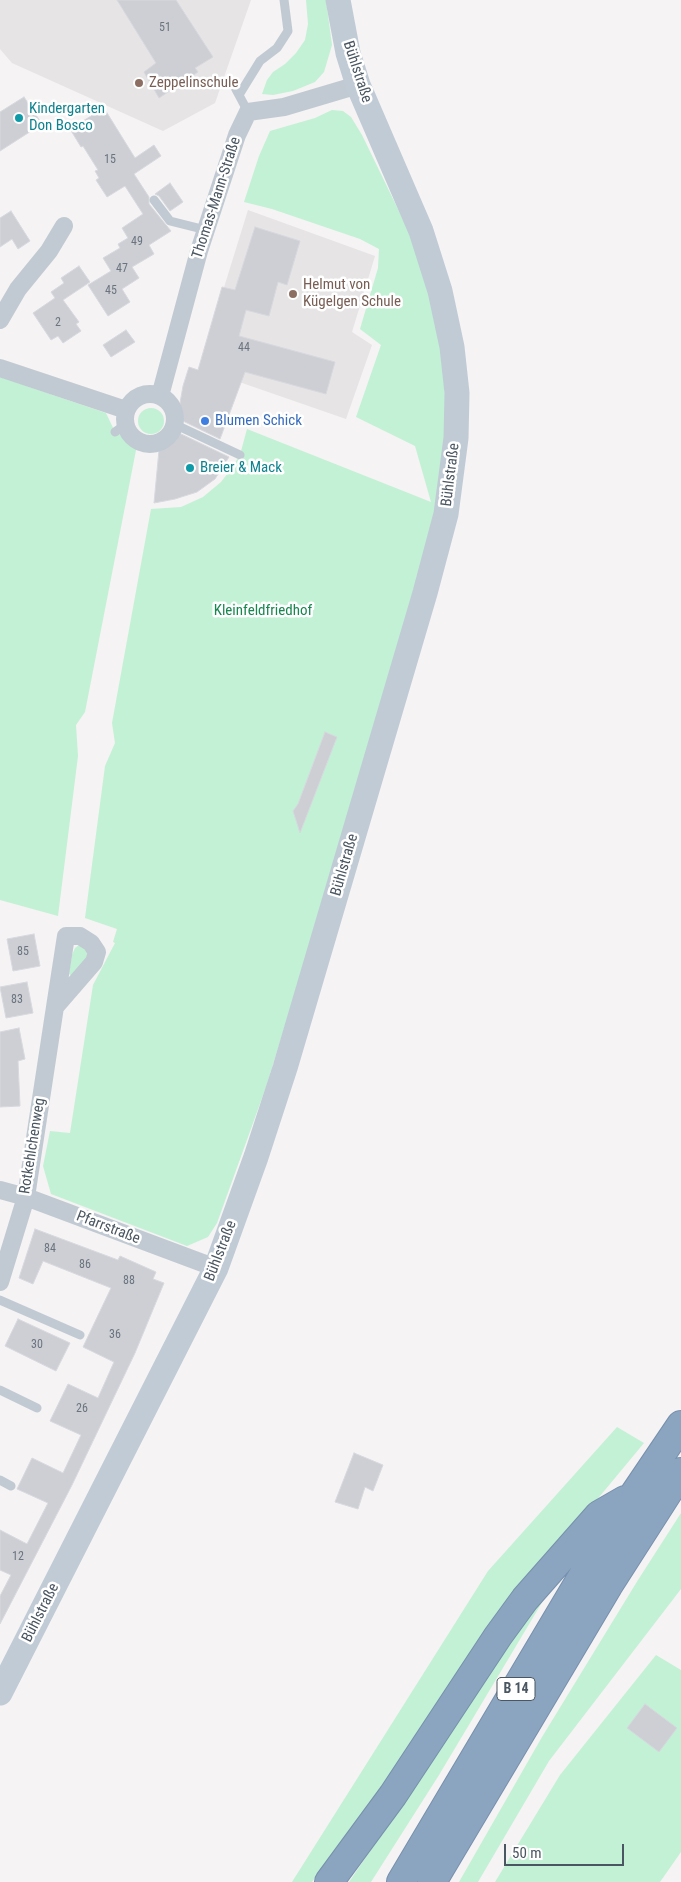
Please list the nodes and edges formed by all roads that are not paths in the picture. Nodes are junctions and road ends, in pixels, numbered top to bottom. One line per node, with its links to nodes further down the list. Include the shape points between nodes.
1 (284, 0): 5 (lane, via 288,31 277,48 260,61)
2 (338, 0): 4 (main road, Bühlstraße)
3 (232, 82): 5 (lane)
4 (358, 85): 6 (street, via 284,107); 19 (main road, Bühlstraße, via 421,231 440,291 452,347 457,394 456,438 446,514 425,593 285,1068)
5 (239, 95): 6 (lane)
6 (248, 112): 9 (street, Thomas-Mann-Straße)
7 (154, 200): 9 (lane, via 170,222)
8 (64, 226): 10 (street, via 49,251 18,289)
9 (206, 230): 12 (street, Thomas-Mann-Straße)
10 (0, 320)
11 (0, 368): 13 (street)
12 (160, 396): 13 (street, via 142,395 130,403); 14 (street, via 172,408)
13 (122, 422): 14 (street, via 134,439 142,443 157,443 168,436)
14 (174, 424): 15 (lane)
15 (240, 455)
16 (55, 1007): 16 (street, Rotkehlchenweg, via 94,962 98,952 91,943 67,930); 18 (street, Rotkehlchenweg)
17 (0, 1190): 18 (street, Pfarrstraße)
18 (26, 1197): 19 (street, Pfarrstraße); 20 (street, Rotkehlchenweg)
19 (216, 1268): 30 (main road, Bühlstraße)
20 (0, 1282)
21 (0, 1300): 22 (lane)
22 (80, 1335)
23 (0, 1390): 24 (lane)
24 (37, 1408)
25 (681, 1425): 29 (highway, B 14)
26 (681, 1472): 33 (highway, B 14, via 612,1578)
27 (0, 1480): 28 (lane)
28 (11, 1486)
29 (633, 1496): 31 (highway, via 599,1515 525,1600 393,1795); 32 (highway, B 14)
30 (0, 1694)
31 (329, 1882)
32 (400, 1882)
33 (432, 1882)

